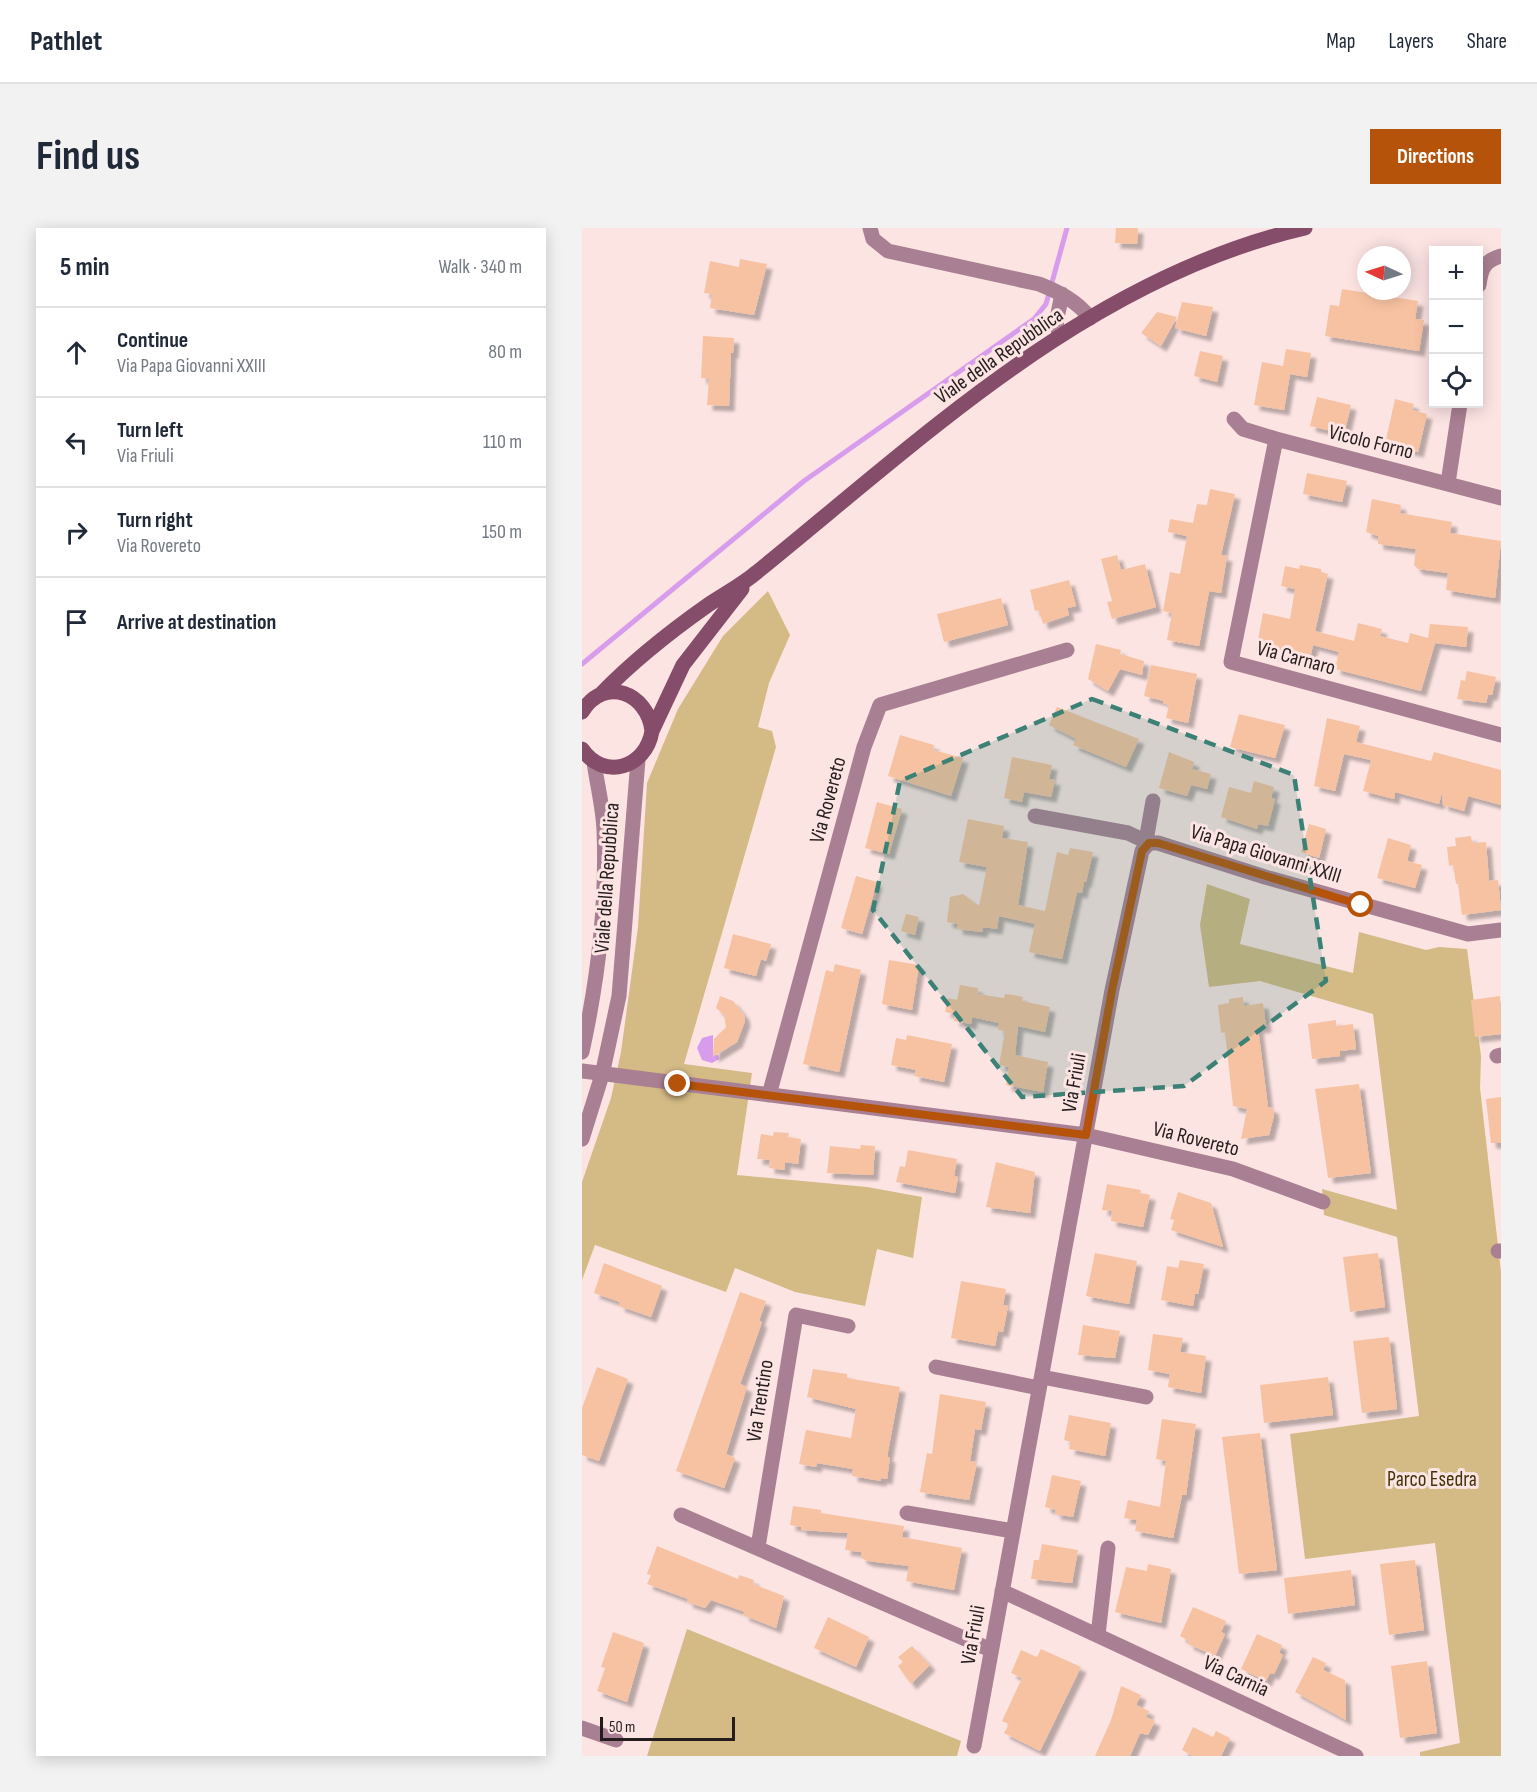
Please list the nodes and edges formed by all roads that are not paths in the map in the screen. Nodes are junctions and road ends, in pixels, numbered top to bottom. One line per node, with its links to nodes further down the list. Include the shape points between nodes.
1 (870, 228): 5 (street, via 873,239 899,255 1039,284)
2 (1305, 228): 6 (main road, Viale della Repubblica, via 1225,250 1176,271)
3 (1501, 256): 4 (street, via 1488,260)
4 (1483, 266)
5 (1060, 293): 6 (street, via 1080,305); 7 (street, via 1056,323)
6 (1090, 318): 7 (main road, Viale della Repubblica)
7 (1060, 336): 13 (main road, Viale della Repubblica, via 1004,372)
8 (1459, 408): 11 (street)
9 (1234, 419): 10 (street, Vicolo Forno, via 1243,429)
10 (1276, 439): 11 (street, Vicolo Forno); 18 (street, Via Carnaro, via 1231,662)
11 (1448, 483): 12 (street, Vicolo Forno)
12 (1501, 498)
13 (752, 577): 15 (main road, Viale della Repubblica, via 706,606); 17 (main road, Viale della Repubblica, via 683,665)
14 (1067, 650): 28 (street, Via Rovereto, via 880,705 864,747)
15 (600, 695): 16 (main road, Viale della Repubblica); 17 (main road, via 625,693 636,699 645,708)
16 (583, 709)
17 (652, 731): 20 (main road, Viale della Repubblica, via 651,742)
18 (1501, 735)
19 (586, 755): 20 (main road, Viale della Repubblica, via 616,768); 25 (street, Viale della Repubblica, via 604,829 595,992)
20 (638, 760): 27 (street, Viale della Repubblica, via 619,996)
21 (1153, 801): 23 (street, Via Friuli, via 1147,835)
22 (1035, 816): 23 (street, Via Papa Giovanni XXIII, via 1128,833)
23 (1154, 843): 24 (street, Via Papa Giovanni XXIII, via 1468,934); 29 (street, Via Friuli, via 1142,851)
24 (1501, 930)
25 (582, 1052)
26 (582, 1071): 27 (street, Via Rovereto)
27 (602, 1075): 28 (street, Via Rovereto); 30 (street, Viale della Repubblica)
28 (769, 1095): 29 (street, Via Rovereto)
29 (1086, 1135): 31 (street, Via Rovereto, via 1233,1168); 34 (street, Via Friuli)
30 (582, 1139)
31 (1323, 1202)
32 (848, 1326): 39 (street, Via Trentino, via 796,1315)
33 (936, 1367): 34 (street)
34 (1040, 1383): 35 (street); 38 (street, Via Friuli)
35 (1146, 1397)
36 (907, 1513): 38 (street)
37 (681, 1515): 39 (street)
38 (1013, 1531): 41 (street, Via Friuli)
39 (758, 1546): 43 (street)
40 (1108, 1548): 42 (street)
41 (1002, 1591): 42 (street, Via Carnia); 43 (street, Via Friuli)
42 (1098, 1635): 47 (street, Via Carnia)
43 (992, 1650): 46 (street, Via Friuli)
44 (582, 1728): 45 (street)
45 (616, 1740)
46 (974, 1746)
47 (1356, 1756)

